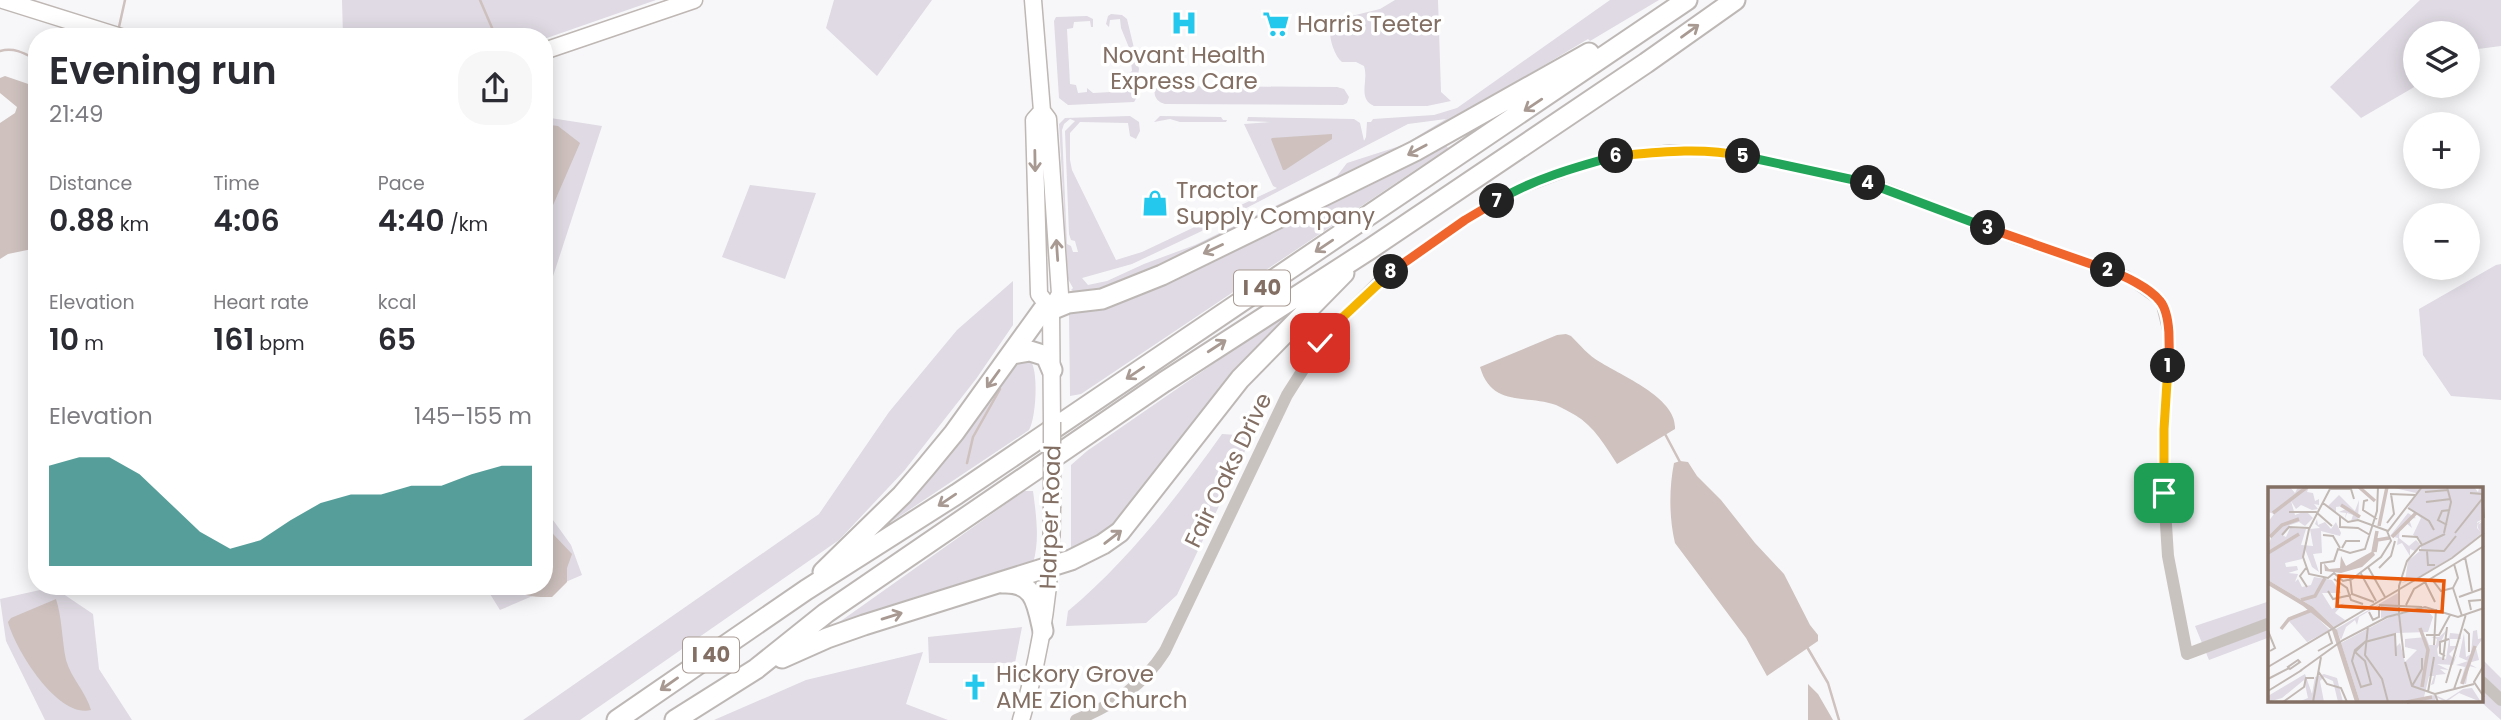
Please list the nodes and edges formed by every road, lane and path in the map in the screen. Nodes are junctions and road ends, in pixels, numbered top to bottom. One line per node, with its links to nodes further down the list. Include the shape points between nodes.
1 (3, 0): 7 (main road)
2 (694, 0): 8 (main road)
3 (1033, 0): 10 (main road, Harper Road, via 1042,111 1048,119 1060,294)
4 (1687, 0): 6 (highway, I 40)
5 (1735, 0): 9 (highway, I 40, one-way to 5)
6 (1650, 24): 10 (highway, one-way to 10, via 1626,31 1404,157 1162,275 1115,295); 15 (highway, I 40, one-way to 15, via 968,486)
7 (92, 28)
8 (553, 48)
9 (1370, 249): 13 (highway, one-way to 9, via 1090,552 1120,532 1240,379); 18 (highway, I 40, one-way to 9, via 826,613 1118,413)
10 (1051, 310): 11 (highway, via 1036,316); 12 (main road, Harper Road)
11 (1012, 354): 12 (highway, via 1030,351 1046,356); 15 (highway, one-way to 15, via 902,495)
12 (1052, 379): 13 (main road, Harper Road, bridge)
13 (1052, 566): 14 (highway); 17 (main road, Harper Road)
14 (1001, 583): 17 (highway, via 1017,582 1026,587 1039,610); 18 (highway, one-way to 14, via 839,633)
15 (806, 590): 22 (highway, I 40, one-way to 22)
16 (2268, 624): 24 (street, Fair Oaks Drive, via 2187,654 2168,556 2164,429 2170,338 2161,301 2126,276 1879,186 1725,152 1670,150 1616,156 1514,191 1381,279 1320,343 1292,386 1154,669 1123,696)
17 (1043, 631): 21 (main road, Harper Road)
18 (756, 669): 23 (highway, I 40)
19 (2484, 684): 20 (street)
20 (2501, 700)
21 (1026, 718)
22 (617, 720)
23 (675, 720)
24 (1076, 720)

